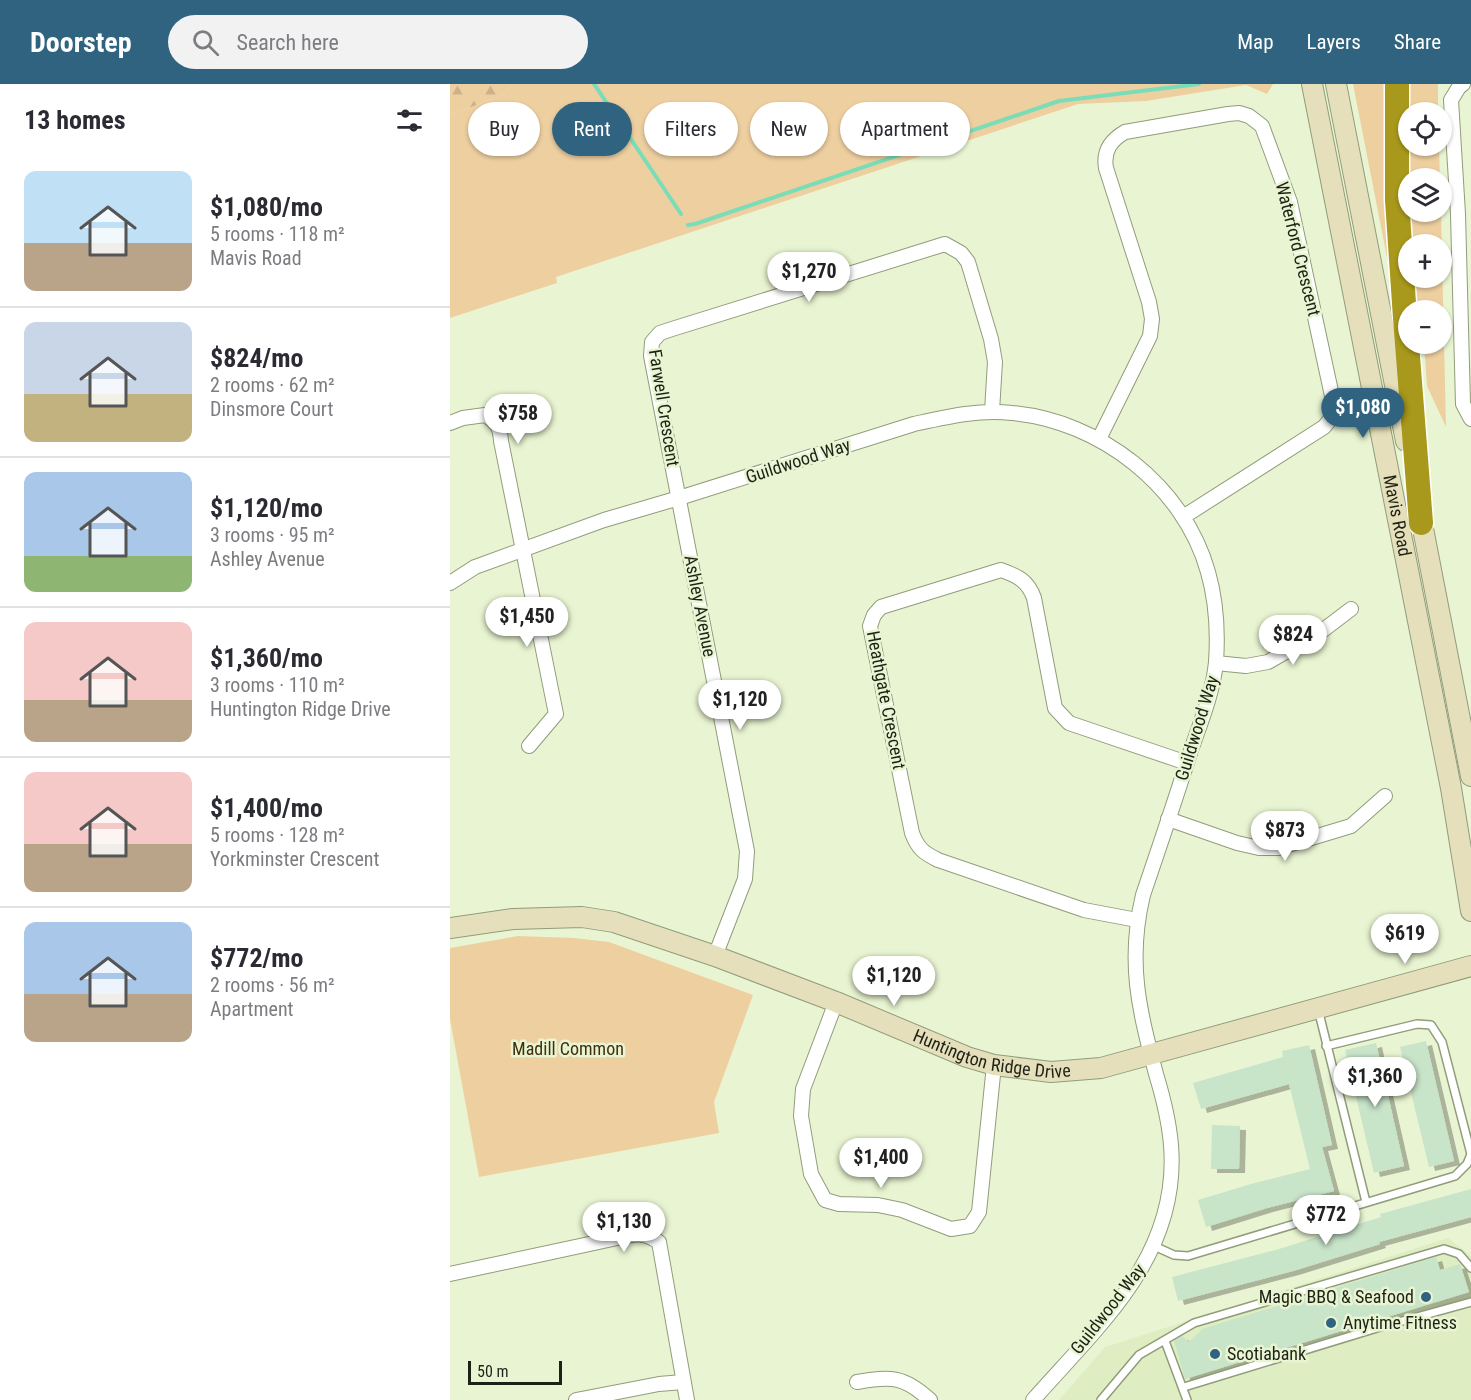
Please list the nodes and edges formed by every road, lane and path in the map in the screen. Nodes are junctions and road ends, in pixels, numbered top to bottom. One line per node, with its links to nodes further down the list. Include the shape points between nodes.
1 (1312, 84): 21 (main road, Mavis Road, via 1449,776)
2 (1336, 84): 11 (main road, Mavis Road)
3 (1396, 84): 11 (highway, via 1397,200)
4 (1463, 84): 6 (street, via 1451,100 1463,404)
5 (992, 411): 8 (street, Guildwood Way, via 1044,418); 9 (street, Guildwood Way, via 914,424); 9 (street, Farwell Crescent, via 995,362 991,339 968,262 956,248 945,244 660,333 652,342 651,356)
6 (1471, 419)
7 (450, 423): 12 (street, via 485,414 500,428)
8 (1099, 439): 10 (street, Guildwood Way, via 1137,465); 10 (street, Waterford Crescent, via 1150,336 1152,318 1106,168 1107,148 1125,132 1228,114 1249,116 1262,126 1290,202 1334,405 1333,416 1324,427)
9 (680, 498): 12 (street, Guildwood Way, via 604,520); 24 (street, Ashley Avenue, via 747,851 745,879)
10 (1183, 517): 15 (street, Guildwood Way, via 1208,572 1216,612)
11 (1421, 523): 18 (main road, Mavis Road)
12 (523, 550): 13 (street, Guildwood Way, via 475,567); 16 (street, via 556,714)
13 (450, 583)
14 (1352, 609): 15 (street, via 1268,662 1246,666)
15 (1216, 663): 17 (street, Guildwood Way)
16 (529, 746)
17 (1187, 763): 20 (street, Guildwood Way); 22 (street, Heathgate Crescent, via 1069,723 1055,708 1034,598 1030,586 1019,577 1001,570 881,607 874,615 870,626 912,833 921,852 1084,910)
18 (1471, 776)
19 (1385, 796): 20 (street, via 1352,826 1278,848 1237,843)
20 (1168, 819): 22 (street, Guildwood Way)
21 (1471, 912)
22 (1137, 920): 29 (street, Guildwood Way, via 1137,992)
23 (450, 928): 24 (main road, Huntington Ridge Drive, via 513,919 582,917 614,922)
24 (715, 957): 26 (main road, Huntington Ridge Drive)
25 (1471, 966): 27 (main road, Huntington Ridge Drive)
26 (836, 1002): 30 (main road, Huntington Ridge Drive); 30 (street, via 803,1089 801,1116 811,1174 825,1200 902,1210 951,1229 970,1226 979,1212)
27 (1317, 1008): 28 (lane); 29 (main road, Huntington Ridge Drive)
28 (1326, 1046): 31 (lane); 31 (lane, via 1417,1024 1431,1025 1442,1042 1448,1064 1471,1154 1467,1164 1455,1176)
29 (1151, 1054): 30 (main road, Huntington Ridge Drive, via 1101,1068 1051,1072); 32 (street, Guildwood Way, via 1171,1145 1165,1209)
30 (994, 1065)
31 (1366, 1202): 32 (lane, via 1188,1256)
32 (1154, 1246): 43 (street, Guildwood Way, via 1126,1292)
33 (1471, 1268): 36 (lane, via 1459,1254 1444,1249 1194,1323)
34 (450, 1274): 37 (street, via 639,1233 649,1236 659,1242)
35 (1471, 1302): 39 (lane)
36 (1165, 1341): 39 (lane); 44 (lane, via 1139,1355)
37 (683, 1382): 40 (street); 41 (street)
38 (857, 1382): 42 (street, via 899,1378)
39 (1184, 1387): 45 (lane)
40 (576, 1400)
41 (687, 1400)
42 (930, 1400)
43 (1033, 1400)
44 (1101, 1400)
45 (1187, 1400)

